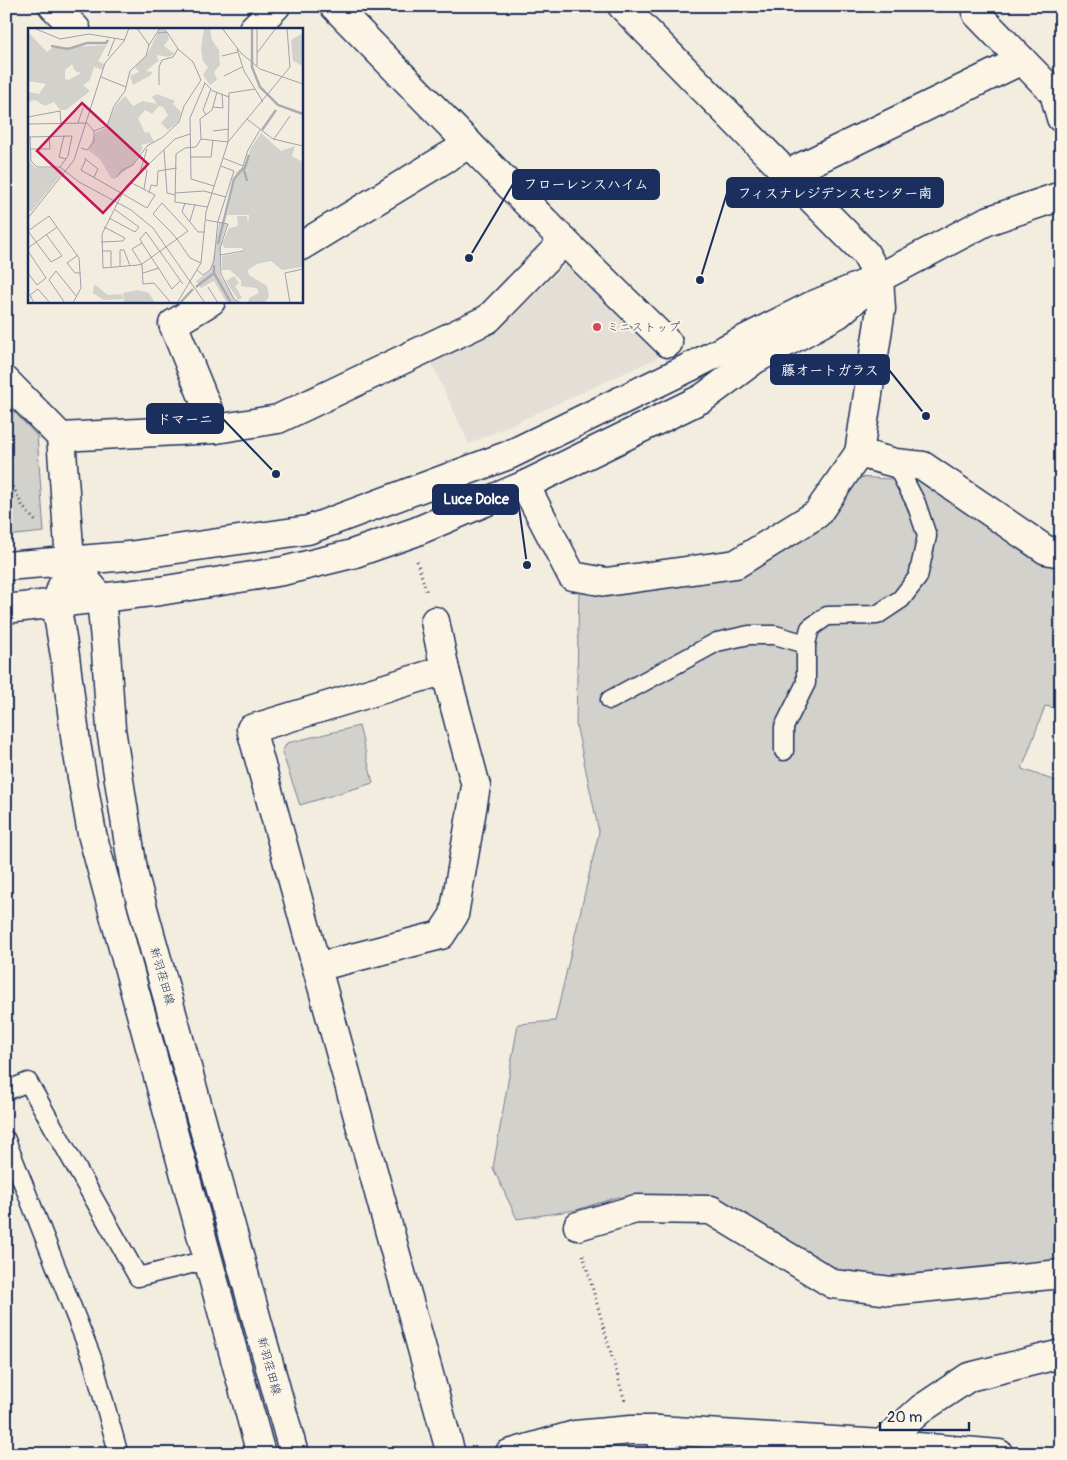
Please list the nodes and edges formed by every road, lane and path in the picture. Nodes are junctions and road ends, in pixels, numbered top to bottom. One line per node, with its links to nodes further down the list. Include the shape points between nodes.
1 (53, 6): 6 (street)
2 (276, 6): 7 (street)
3 (334, 6): 10 (street)
4 (622, 6): 11 (street)
5 (972, 10): 8 (street)
6 (75, 28)
7 (255, 28)
8 (1022, 60): 9 (street, via 1054,93); 11 (street)
9 (1061, 118)
10 (469, 144): 13 (street); 14 (street)
11 (787, 174): 15 (street, via 865,253)
12 (1061, 196): 15 (street, via 988,221)
13 (564, 241): 17 (street); 19 (street, via 488,319 278,419)
14 (302, 245)
15 (879, 278): 21 (street, via 881,309); 24 (street, via 838,314 754,360 704,398); 28 (street, via 811,306 509,455 308,530 128,556)
16 (209, 302): 19 (street, via 173,324)
17 (668, 343)
18 (6, 381): 20 (street)
19 (216, 429): 20 (street)
20 (61, 437): 28 (street)
21 (859, 453): 22 (street); 24 (street, via 817,514 736,564 606,582 572,576)
22 (895, 463): 26 (street, via 923,466 1046,550); 34 (lane, via 916,503 927,536 918,577 901,599 877,615 828,616 810,628)
23 (6, 480): 25 (path, via 11,482 22,507)
24 (525, 485): 30 (street, via 415,532 352,554 283,571)
25 (40, 527)
26 (1061, 553)
27 (416, 555): 33 (path)
28 (70, 561): 29 (street); 30 (street); 31 (street)
29 (6, 566)
30 (101, 598): 31 (street); 52 (street, 新羽荏田線, via 111,729 134,876)
31 (56, 604): 32 (street); 43 (street, via 92,834)
32 (6, 609)
33 (435, 622): 35 (street)
34 (806, 644): 36 (lane, via 775,635 749,635 717,642); 37 (lane, via 806,683 784,727)
35 (445, 670): 38 (street, via 476,786 454,915 442,935); 38 (street, via 251,729)
36 (610, 700)
37 (784, 751)
38 (317, 967): 53 (street)
39 (6, 1091): 43 (lane, via 28,1082 138,1277)
40 (6, 1140): 49 (lane, via 92,1358)
41 (578, 1226): 44 (street, via 636,1209 711,1210 834,1284 891,1291)
42 (583, 1254): 46 (path)
43 (207, 1260): 51 (street)
44 (1061, 1274)
45 (1061, 1354): 48 (street, via 969,1377 921,1409)
46 (626, 1406)
47 (662, 1442): 48 (street); 54 (street, via 630,1430 575,1435)
48 (882, 1444): 50 (street)
49 (118, 1448)
50 (991, 1453): 55 (street)
51 (261, 1454)
52 (294, 1454)
53 (451, 1454)
54 (509, 1454)
55 (999, 1454)

